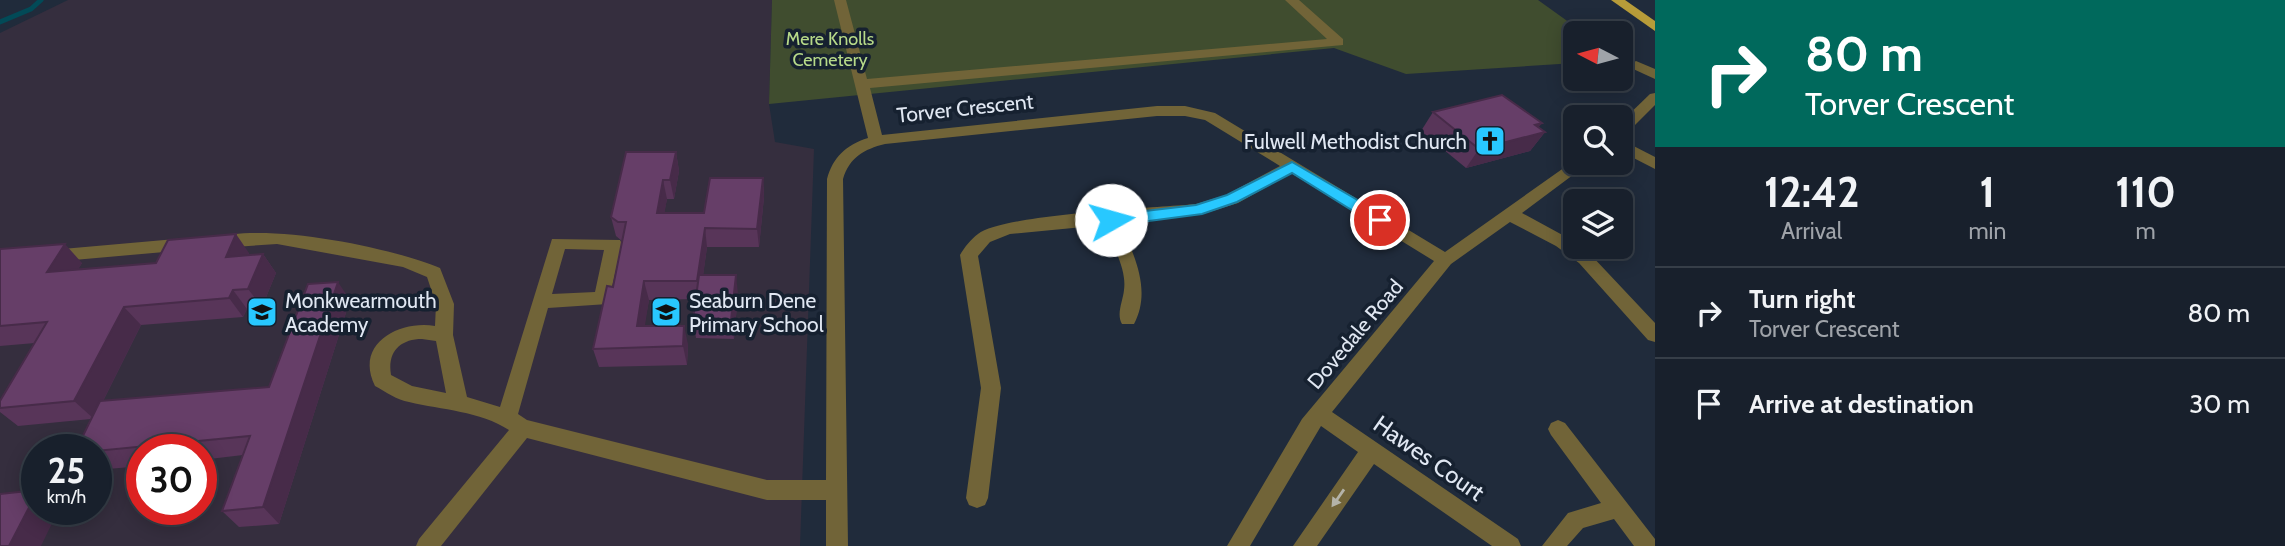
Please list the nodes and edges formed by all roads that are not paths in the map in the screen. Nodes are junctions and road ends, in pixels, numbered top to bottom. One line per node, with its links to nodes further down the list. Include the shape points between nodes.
1 (840, 0): 7 (street)
2 (1291, 0): 7 (street, via 1338,42)
3 (1616, 0): 4 (main road)
4 (1655, 27)
5 (1636, 65): 6 (street)
6 (1655, 75)
7 (861, 84): 10 (street)
8 (1655, 97): 9 (street)
9 (1633, 119)
10 (876, 140): 13 (street, Torver Crescent, via 1185,111 1210,116); 28 (street, Torver Crescent, via 845,156 835,179)
11 (1633, 151): 12 (street)
12 (1655, 164)
13 (1292, 166): 16 (street, via 1232,199 1196,210); 18 (street, Torver Crescent)
14 (1564, 175): 15 (street, Dovedale Road)
15 (1509, 214): 18 (street, Dovedale Road); 22 (street, via 1585,259)
16 (1111, 220): 20 (street, via 1133,287); 29 (street, via 1008,229 984,238 969,255 991,388)
17 (27, 259): 21 (street, via 277,238 406,261 434,273 445,304)
18 (1445, 260): 24 (street, Dovedale Road)
19 (543, 301): 19 (street, via 558,243 614,244 602,299); 25 (street)
20 (1128, 319)
21 (444, 335): 23 (street); 23 (street, via 412,331 382,352 377,367 382,380 408,394)
22 (1655, 335)
23 (458, 403): 25 (street)
24 (1318, 413): 27 (street, Hawes Court); 33 (street, Dovedale Road)
25 (515, 423): 28 (street, via 767,490); 31 (street)
26 (1558, 429): 30 (street)
27 (1371, 450): 34 (street, one-way to 34); 35 (street, Hawes Court)
28 (837, 490): 32 (street, Torver Crescent)
29 (977, 498)
30 (1618, 508): 36 (street, via 1576,520); 37 (street)
31 (427, 546)
32 (837, 546)
33 (1238, 546)
34 (1304, 546)
35 (1510, 546)
36 (1553, 546)
37 (1647, 546)

